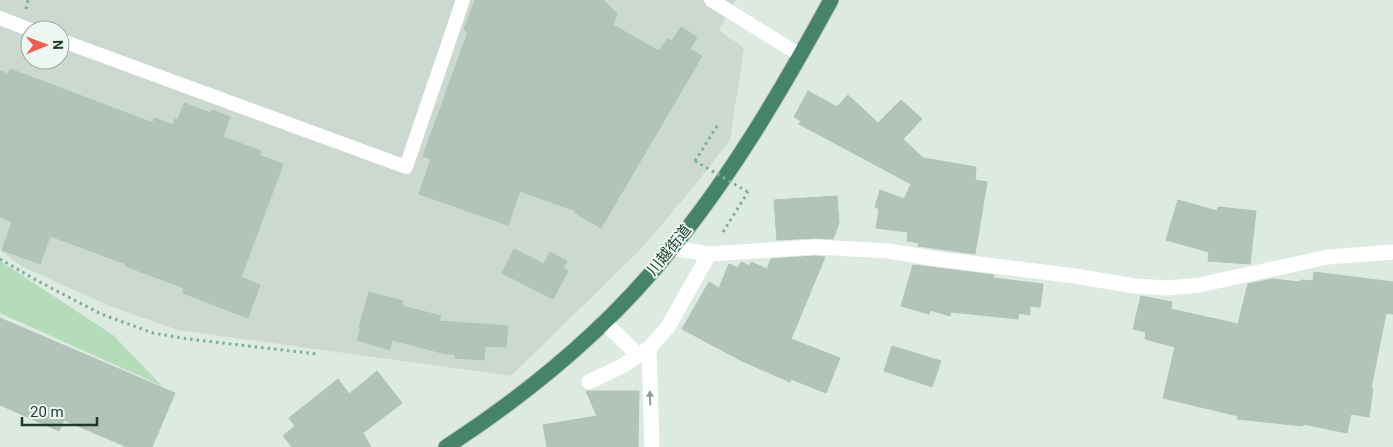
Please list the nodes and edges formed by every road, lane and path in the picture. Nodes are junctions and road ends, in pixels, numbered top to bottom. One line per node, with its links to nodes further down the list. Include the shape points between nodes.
1 (463, 0): 6 (lane, via 406,167)
2 (711, 0): 7 (lane)
3 (831, 0): 7 (highway, 川越街道)
4 (0, 18): 5 (lane)
5 (20, 26)
6 (70, 44)
7 (800, 55): 9 (highway, 川越街道, via 776,98 714,192)
8 (719, 123): 11 (path, bridge, via 695,161 748,192)
9 (672, 248): 11 (street); 13 (highway, 川越街道)
10 (1393, 252): 11 (street, via 1328,257 1199,285 1168,288 888,251 815,247)
11 (709, 254): 14 (street, via 668,327)
12 (0, 259): 15 (path, via 100,314 153,333)
13 (604, 322): 14 (street); 17 (highway, 川越街道, via 520,394)
14 (643, 351): 16 (street, via 624,365); 18 (street, one-way to 14)
15 (317, 354)
16 (589, 382)
17 (446, 447)
18 (652, 447)

